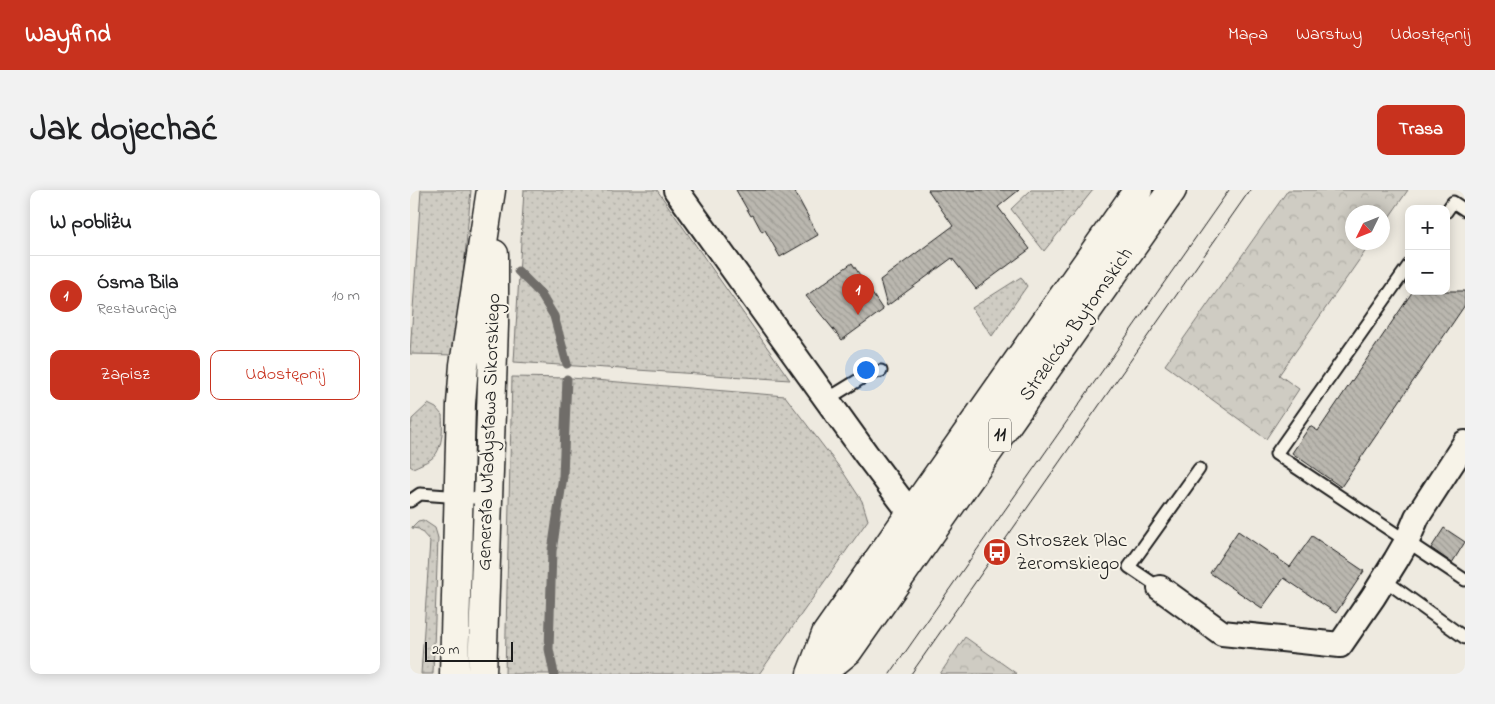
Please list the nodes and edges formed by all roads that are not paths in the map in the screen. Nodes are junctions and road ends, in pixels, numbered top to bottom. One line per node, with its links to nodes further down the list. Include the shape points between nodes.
1 (492, 190): 12 (main road, Generała Władysława Sikorskiego, via 464,365); 13 (main road, Generała Władysława Sikorskiego, via 494,325)
2 (676, 190): 9 (street)
3 (1138, 190): 15 (main road, Strzelców Bytomskich / 11)
4 (1172, 190): 24 (main road, Strzelców Bytomskich / 11, via 848,652)
5 (1450, 206): 6 (lane, via 1453,202)
6 (1465, 210)
7 (1405, 271): 16 (lane, via 1276,454)
8 (881, 371): 9 (lane, via 870,373)
9 (826, 400): 15 (street)
10 (1465, 443): 16 (street, via 1417,517)
11 (1199, 469): 19 (lane, via 1129,567)
12 (459, 497): 13 (lane); 14 (lane, via 420,494); 21 (main road, Generała Władysława Sikorskiego)
13 (488, 499): 22 (main road, Generała Władysława Sikorskiego)
14 (410, 501)
15 (912, 512): 23 (main road, Strzelców Bytomskich / 11, via 826,634)
16 (1407, 542): 17 (street); 18 (lane)
17 (1384, 580): 19 (street, via 1340,645 1222,633); 20 (lane)
18 (1465, 580)
19 (1160, 588)
20 (1465, 638)
21 (454, 674)
22 (482, 674)
23 (811, 674)
24 (820, 674)

